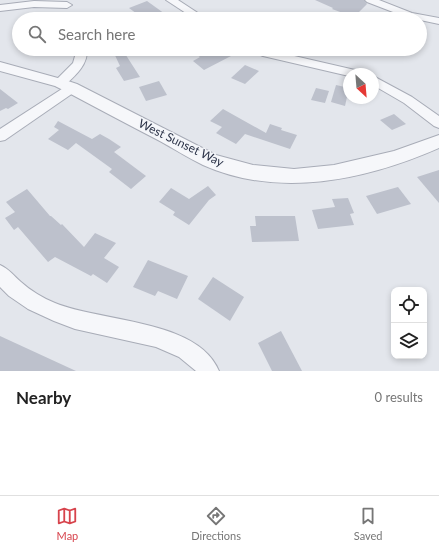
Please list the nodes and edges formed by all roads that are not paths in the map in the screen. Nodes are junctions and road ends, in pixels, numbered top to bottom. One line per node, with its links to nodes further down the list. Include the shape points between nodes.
1 (171, 0): 6 (street)
2 (370, 0): 7 (street)
3 (71, 3): 4 (street); 5 (street)
4 (0, 8)
5 (64, 12)
6 (191, 12)
7 (401, 12)
8 (427, 19): 9 (street)
9 (439, 21)
10 (82, 56): 15 (street)
11 (276, 56): 13 (street)
12 (0, 66): 15 (street, West Sunset Way)
13 (343, 71)
14 (379, 83): 16 (street, via 408,100)
15 (66, 86): 17 (street); 18 (street, West Sunset Way, via 210,160 225,166 276,176 324,175)
16 (439, 123)
17 (0, 136)
18 (439, 141)
19 (0, 274): 20 (street, via 25,297 47,309 75,319 143,333 169,342 192,354)
20 (209, 371)

